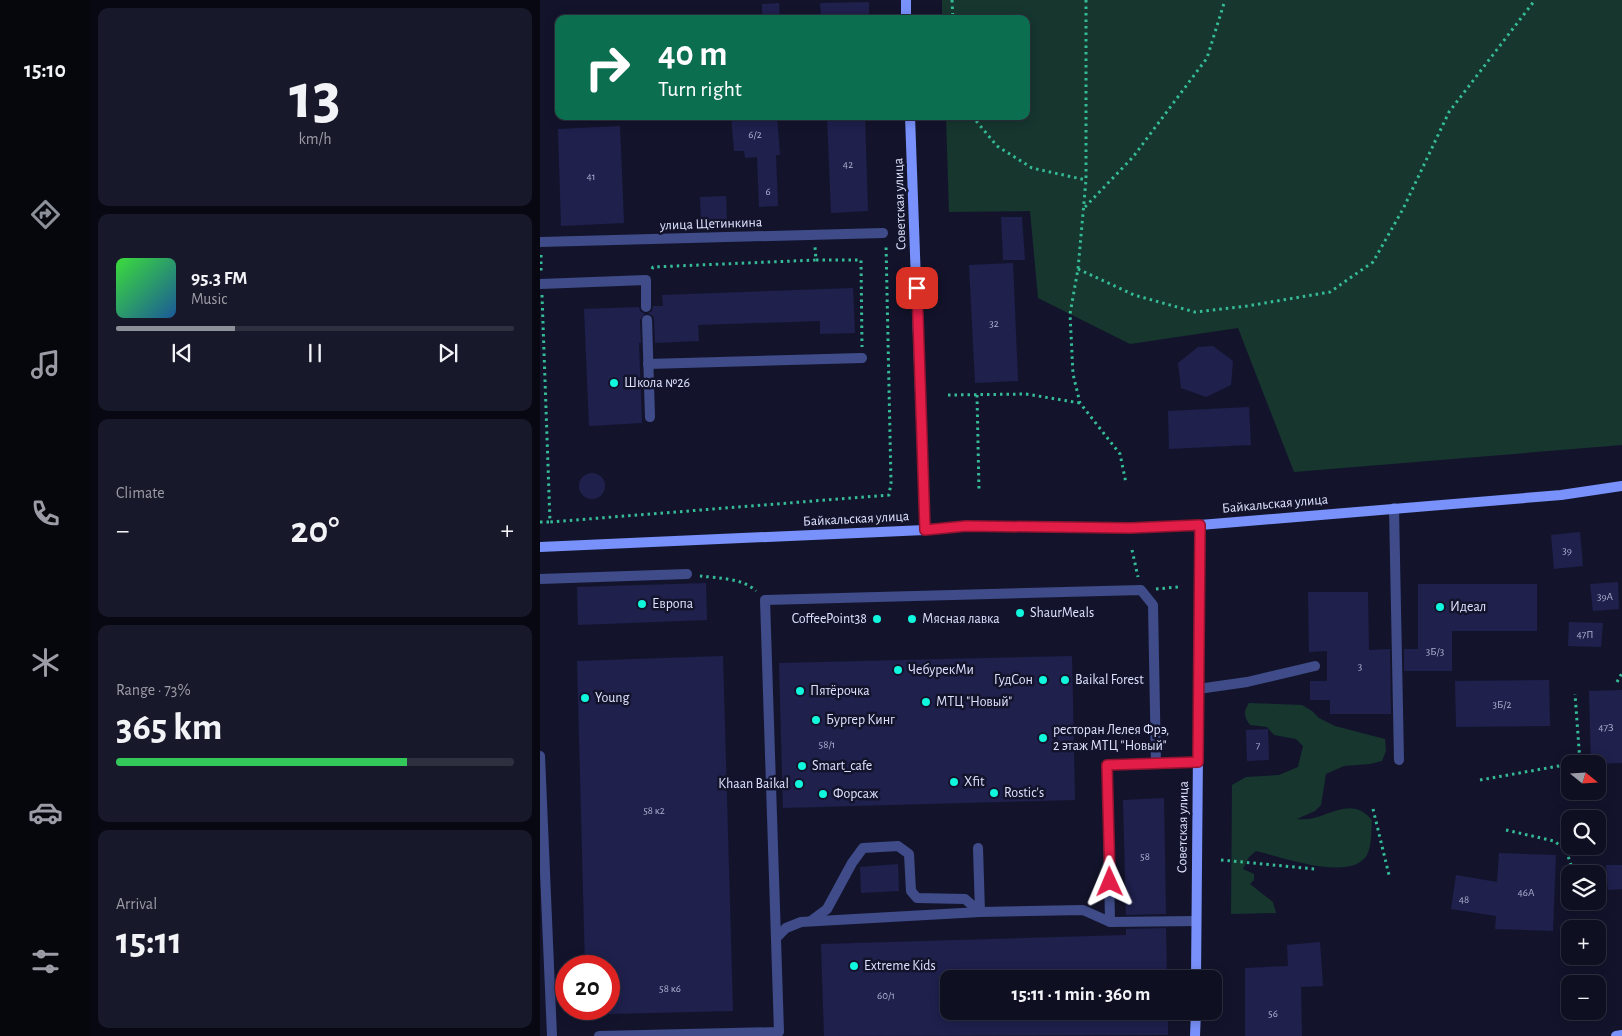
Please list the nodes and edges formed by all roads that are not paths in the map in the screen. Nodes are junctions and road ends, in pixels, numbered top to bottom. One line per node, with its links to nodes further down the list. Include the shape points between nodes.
1 (906, 0): 2 (main road)
2 (906, 15)
3 (910, 120): 15 (main road, Советская улица)
4 (883, 233): 5 (street, улица Щетинкина)
5 (540, 242)
6 (540, 284): 7 (street, via 646,280)
7 (646, 307)
8 (647, 320): 10 (street)
9 (862, 358): 10 (street)
10 (648, 364): 11 (street)
11 (650, 417)
12 (1622, 486): 13 (main road, Байкальская улица, via 1561,495)
13 (1394, 508): 14 (main road, Байкальская улица); 22 (street)
14 (1200, 525): 15 (main road, Байкальская улица, via 1130,528 966,526); 20 (main road, Советская улица)
15 (925, 530): 16 (main road, Байкальская улица)
16 (540, 547)
17 (687, 574): 18 (street)
18 (540, 580)
19 (1315, 666): 20 (street, via 1247,682)
20 (1198, 689): 23 (main road, Советская улица)
21 (540, 756): 25 (street)
22 (1399, 760)
23 (1198, 762): 24 (street); 30 (main road, Советская улица)
24 (1156, 764): 32 (street, via 1107,765); 33 (street, via 1153,605 1141,590 765,600)
25 (541, 799): 27 (street)
26 (978, 848): 28 (street)
27 (542, 857): 29 (street)
28 (980, 912): 31 (street); 31 (street, via 965,899 917,898 911,890 909,854 898,846 863,848 827,909); 32 (street, via 1083,910)
29 (544, 920): 37 (street)
30 (1196, 921): 32 (street); 34 (main road, Советская улица)
31 (810, 922): 33 (street, via 786,928)
32 (1110, 922)
33 (776, 938): 38 (street, via 779,1032)
34 (1196, 970)
35 (1196, 1020): 39 (main road)
36 (1622, 1035): 40 (main road)
37 (552, 1036)
38 (599, 1036)
39 (1195, 1036)
40 (1616, 1036)

